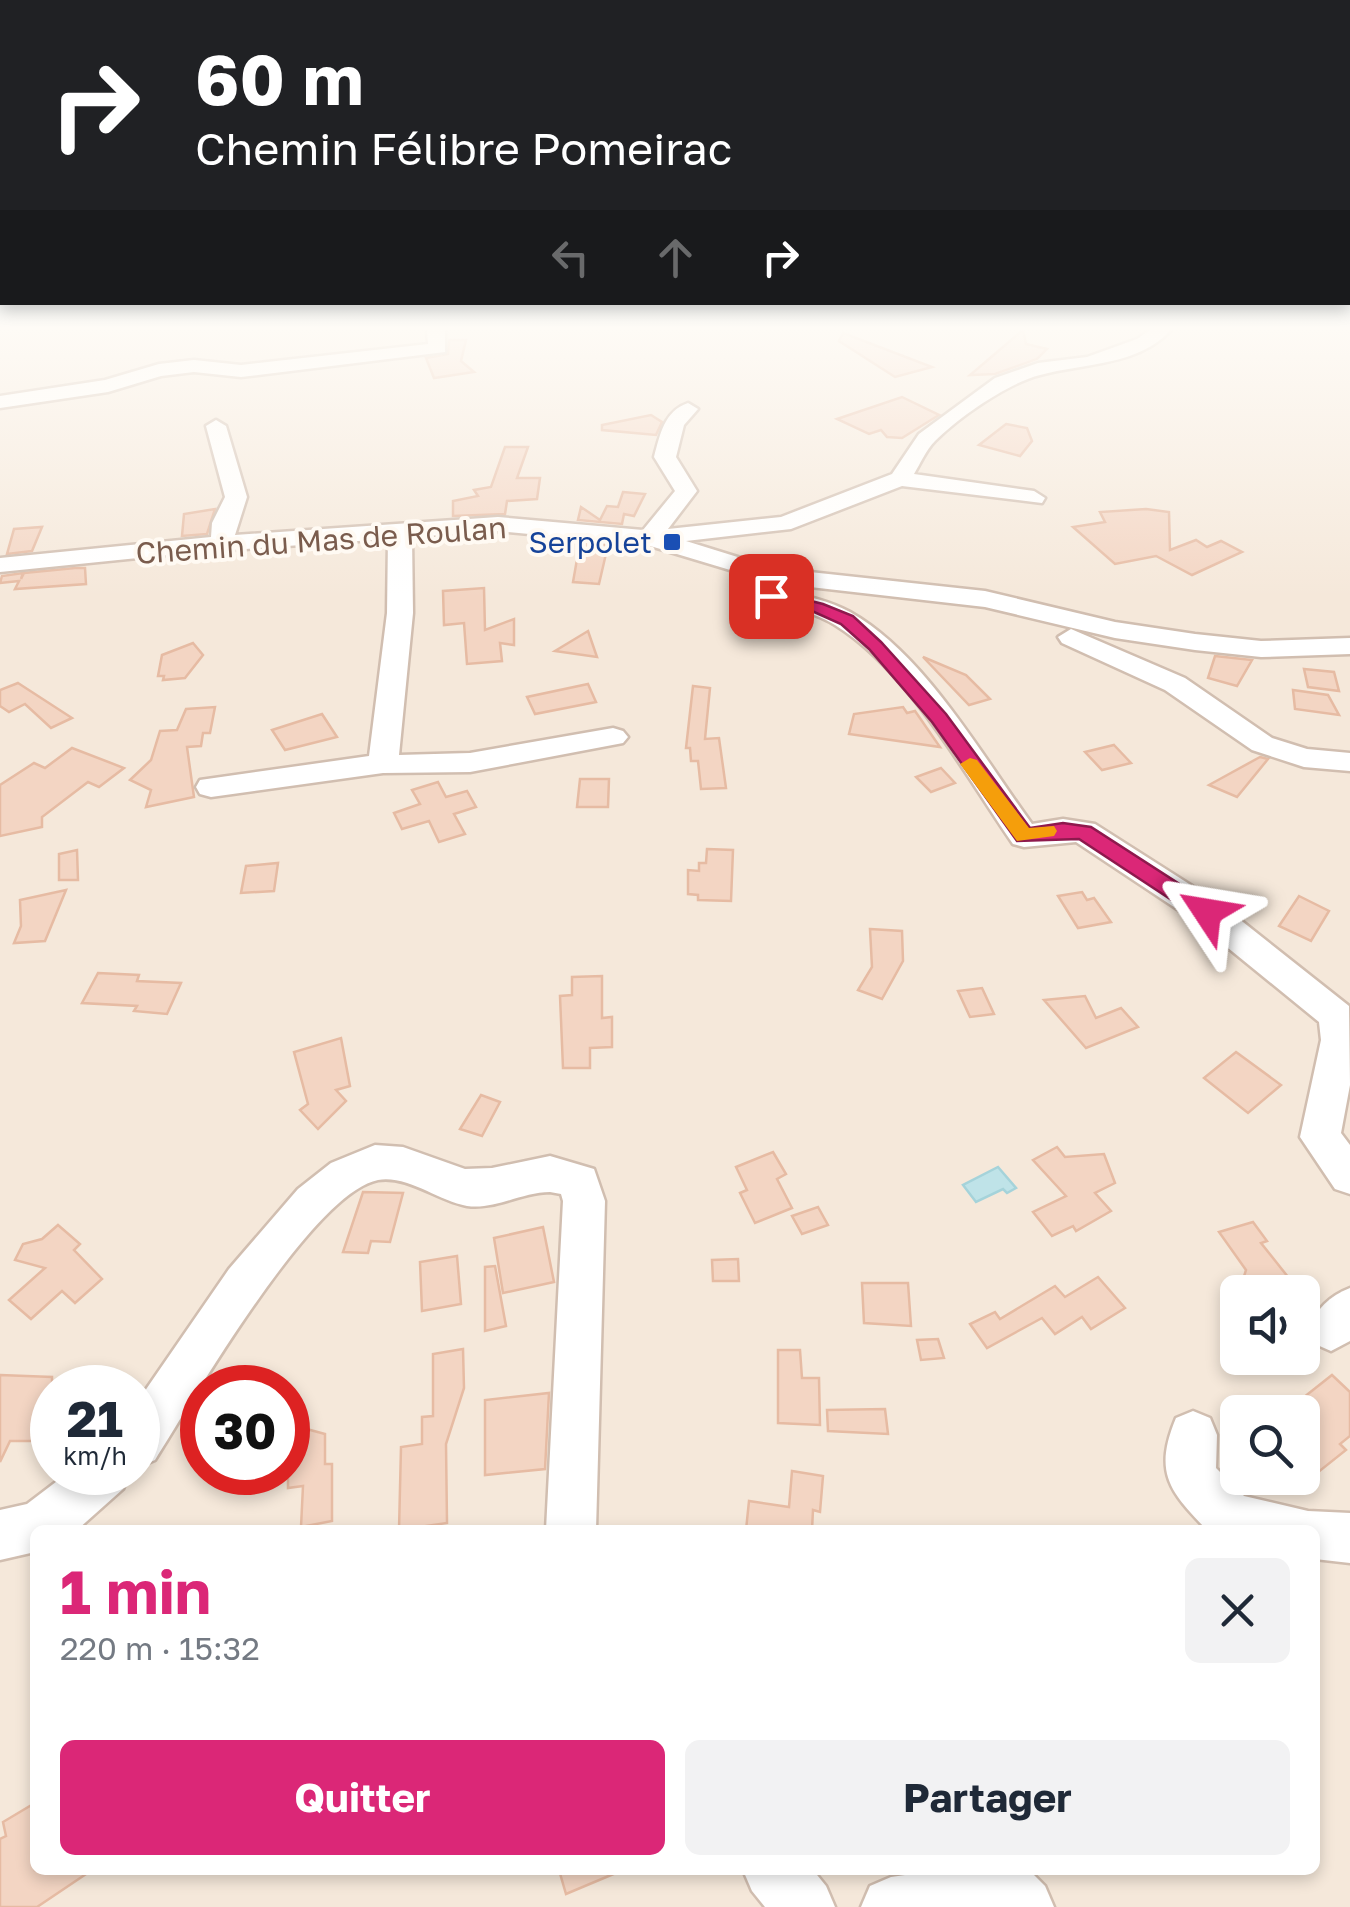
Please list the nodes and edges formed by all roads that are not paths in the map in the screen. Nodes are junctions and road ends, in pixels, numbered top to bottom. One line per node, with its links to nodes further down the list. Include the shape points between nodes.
1 (678, 419): 7 (street, via 665,457 686,491)
2 (952, 419): 4 (street, via 926,438)
3 (216, 426): 8 (street, via 236,497)
4 (900, 479): 5 (street); 7 (street, via 783,524)
5 (1034, 498)
6 (400, 531): 7 (street, Chemin du Mas de Roulan, via 498,524); 8 (street, Chemin du Mas de Roulan); 15 (street, via 400,613)
7 (649, 538): 10 (street, Chemin du Mas de Roulan)
8 (222, 544): 9 (street, Chemin du Mas de Roulan)
9 (0, 565)
10 (772, 574): 11 (street, Chemin du Mas de Roulan); 17 (street, via 771,596 847,620 900,670 1024,836 1084,832 1207,912 1336,1016 1340,1040 1320,1137)
11 (985, 599): 12 (street, Chemin du Mas de Roulan, via 1195,642 1261,649); 14 (street, via 1029,626 1087,642 1175,684 1262,744 1304,758)
12 (1350, 646)
13 (613, 737): 15 (street, via 470,763)
14 (1350, 762)
15 (383, 764): 16 (street)
16 (211, 786)
17 (1350, 1176)
18 (160, 1410): 22 (street, via 230,1303 322,1192 370,1164 396,1162 475,1189 556,1171 579,1182 584,1201)
19 (1193, 1435): 23 (street, via 1191,1478 1232,1519)
20 (80, 1495): 21 (street)
21 (40, 1525)
22 (570, 1525)
23 (1265, 1525)
24 (30, 1530): 25 (street)
25 (0, 1535)
26 (1320, 1535): 27 (street)
27 (1350, 1538)
28 (777, 1875): 29 (street)
29 (805, 1907)
30 (891, 1907): 31 (street, via 1007,1890)
31 (1024, 1907)

